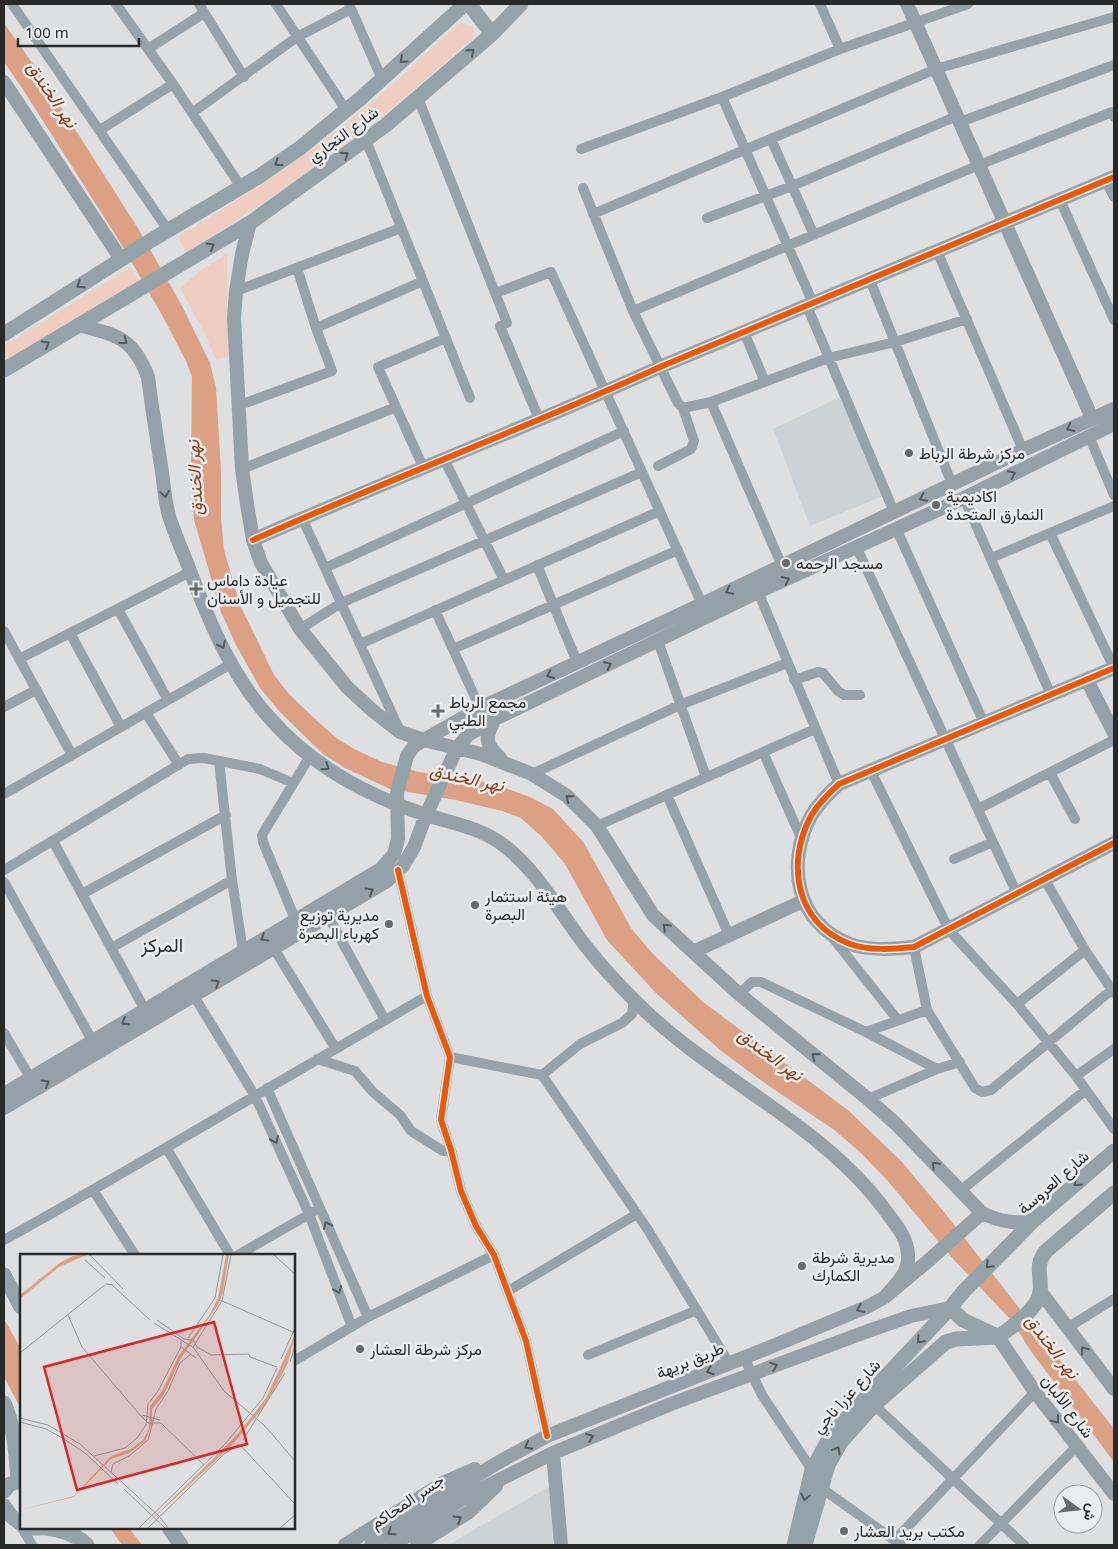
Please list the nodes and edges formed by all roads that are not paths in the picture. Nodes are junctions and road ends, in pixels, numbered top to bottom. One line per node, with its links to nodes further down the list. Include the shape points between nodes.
1 (12, 4): 30 (street)
2 (116, 4): 16 (street)
3 (276, 4): 15 (street)
4 (465, 4): 21 (main road, شارع التجاري, one-way to 21)
5 (469, 4): 14 (main road)
6 (521, 4): 14 (main road, شارع التجاري)
7 (820, 4): 17 (street)
8 (908, 4): 13 (main road)
9 (968, 4): 13 (street)
10 (350, 7): 15 (street); 21 (street)
11 (202, 8): 16 (street); 20 (street)
12 (1114, 17): 19 (street)
13 (916, 22): 17 (street); 19 (main road)
14 (492, 34): 25 (main road, شارع التجاري, one-way to 14)
15 (297, 37): 20 (street); 26 (street)
16 (148, 49): 23 (street)
17 (840, 49): 24 (street)
18 (1114, 65): 29 (street)
19 (936, 69): 29 (main road); 31 (street)
20 (244, 76): 27 (street)
21 (382, 79): 26 (main road, شارع التجاري)
22 (4, 82): 52 (main road)
23 (173, 84): 27 (street); 30 (street)
24 (722, 97): 33 (street); 34 (street)
25 (418, 98): 32 (main road, شارع التجاري); 57 (street)
26 (346, 110): 38 (main road, شارع التجاري, one-way to 38, via 300,148)
27 (192, 113): 38 (street)
28 (1114, 117): 35 (street, via 1112,112)
29 (959, 119): 35 (main road); 37 (street)
30 (100, 130): 48 (street)
31 (771, 139): 34 (street); 37 (street)
32 (366, 140): 45 (main road, شارع التجاري, one-way to 32); 47 (street)
33 (581, 149)
34 (746, 149): 40 (street); 43 (street)
35 (979, 165): 46 (main road); 49 (street)
36 (1110, 179): 41 (street); 42 (main road)
37 (792, 186): 40 (street); 49 (street)
38 (241, 188): 48 (main road, شارع التجاري)
39 (583, 188): 43 (street)
40 (766, 196): 44 (street); 50 (street)
41 (1114, 197)
42 (1060, 200): 46 (main road); 61 (street)
43 (593, 214): 59 (street)
44 (707, 218)
45 (250, 223): 56 (main road); 62 (main road, شارع التجاري, one-way to 45)
46 (1005, 223): 51 (main road); 79 (main road)
47 (401, 228): 53 (street); 55 (street)
48 (168, 230): 52 (main road, شارع التجاري)
49 (814, 235): 50 (street)
50 (787, 246): 58 (street); 59 (street)
51 (937, 251): 54 (main road); 60 (street)
52 (121, 259): 65 (main road, one-way to 65)
53 (297, 268): 56 (street); 63 (street)
54 (870, 280): 58 (main road); 67 (street)
55 (423, 281): 63 (street); 66 (street)
56 (236, 291): 75 (main road, via 234,318)
57 (496, 293): 72 (street, via 551,272); 80 (street, via 504,325)
58 (810, 305): 64 (main road); 68 (street)
59 (633, 310): 69 (street)
60 (967, 319): 67 (street); 84 (street)
61 (1114, 320)
62 (78, 325): 70 (main road, one-way to 62); 109 (main road, one-way to 109, via 115,335 133,348 142,361 148,377 168,514)
63 (316, 328): 75 (street, via 332,371)
64 (744, 332): 69 (main road); 71 (street)
65 (4, 334)
66 (446, 338): 73 (street); 76 (street, via 378,367)
67 (895, 342): 68 (street); 91 (street)
68 (828, 358): 71 (street); 97 (street)
69 (660, 366): 72 (main road); 77 (street)
70 (4, 370)
71 (765, 382): 74 (street)
72 (606, 392): 80 (main road); 82 (street)
73 (470, 398)
74 (711, 402): 77 (street); 107 (street)
75 (240, 405): 89 (main road)
76 (396, 408): 88 (street); 89 (street)
77 (682, 408): 87 (street, via 694,445)
78 (1114, 408): 79 (main road)
79 (1092, 418): 84 (main road, one-way to 84)
80 (539, 419): 85 (main road)
81 (1114, 424): 83 (main road)
82 (624, 431): 90 (street); 94 (street)
83 (1089, 436): 86 (main road); 92 (street)
84 (1027, 448): 86 (main road); 91 (main road)
85 (444, 459): 88 (main road); 94 (street)
86 (1038, 461): 93 (main road, one-way to 86)
87 (658, 466)
88 (423, 467): 98 (main road)
89 (242, 469): 101 (main road)
90 (642, 472): 96 (street); 102 (street)
91 (952, 484): 97 (main road, one-way to 97)
92 (1114, 495)
93 (964, 498): 99 (main road); 105 (street)
94 (466, 503): 102 (street); 108 (street)
95 (1114, 506): 100 (street)
96 (660, 511): 104 (street); 106 (street)
97 (894, 512): 107 (main road)
98 (302, 518): 101 (main road); 108 (street)
99 (896, 528): 103 (main road); 139 (street)
100 (1050, 533): 105 (street); 127 (street)
101 (253, 540): 117 (main road, via 261,563)
102 (484, 540): 110 (street); 112 (street)
103 (856, 546): 111 (main road, one-way to 103); 144 (street)
104 (678, 550): 113 (street); 114 (street)
105 (991, 558): 132 (street)
106 (537, 565): 110 (street); 114 (street)
107 (782, 566): 111 (main road)
108 (325, 568): 112 (street)
109 (190, 572): 115 (street); 126 (main road, one-way to 126)
110 (504, 580): 116 (street)
111 (755, 586): 113 (main road, one-way to 113); 120 (main road); 125 (street)
112 (341, 603): 117 (street); 121 (street)
113 (702, 604): 124 (main road)
114 (553, 605): 122 (street); 124 (street)
115 (118, 609): 119 (street); 133 (street)
116 (435, 610): 121 (street); 122 (street)
117 (300, 629): 142 (main road, via 347,687)
118 (4, 631): 123 (street)
119 (70, 633): 123 (street); 140 (street)
120 (658, 641): 134 (street); 138 (main road, one-way to 120)
121 (360, 644): 142 (street)
122 (453, 649): 136 (street)
123 (19, 659): 130 (street)
124 (577, 662): 136 (main road, one-way to 136)
125 (787, 663): 128 (street); 134 (street)
126 (231, 664): 133 (street); 150 (main road, via 267,716)
127 (1114, 668): 129 (main road)
128 (794, 680): 131 (street, via 823,673 844,695); 141 (street)
129 (1087, 680): 132 (main road); 143 (main road)
130 (36, 690): 135 (street); 149 (street)
131 (860, 695)
132 (1051, 695): 139 (main road)
133 (168, 700): 137 (street)
134 (680, 705): 156 (street); 157 (street)
135 (4, 707)
136 (480, 708): 145 (main road)
137 (146, 713): 140 (street); 153 (street)
138 (496, 719): 147 (main road, via 468,735); 152 (main road, via 488,737 489,747)
139 (984, 723): 144 (main road)
140 (121, 727): 149 (street)
141 (815, 729): 148 (street); 159 (street)
142 (400, 732): 145 (main road)
143 (1114, 733)
144 (946, 739): 154 (main road); 163 (street)
145 (424, 740): 147 (main road); 162 (main road, via 406,756)
146 (1114, 740): 155 (street)
147 (457, 748): 152 (main road); 164 (main road)
148 (763, 752): 157 (street); 168 (street)
149 (72, 755): 160 (street)
150 (310, 756): 158 (street); 162 (main road, one-way to 162, via 356,786)
151 (219, 761): 153 (street, via 196,758); 158 (street, via 260,769); 165 (street)
152 (506, 763): 156 (main road)
153 (179, 764): 169 (street)
154 (871, 771): 159 (main road); 183 (street)
155 (1050, 773): 163 (street); 166 (street)
156 (532, 774): 167 (main road, one-way to 156, via 567,796)
157 (706, 777): 161 (street)
158 (292, 783): 182 (street, via 262,835)
159 (839, 784): 168 (main road, via 812,814)
160 (4, 794)
161 (667, 795): 167 (street); 185 (street)
162 (397, 799): 164 (main road); 182 (main road, via 398,839 394,854 381,869)
163 (978, 809): 170 (street)
164 (426, 815): 174 (main road, via 414,847); 196 (main road, via 478,830 512,852 588,949)
165 (226, 816): 175 (street); 178 (street)
166 (1075, 819)
167 (597, 826): 191 (main road, one-way to 167, via 653,915)
168 (802, 840): 180 (main road, via 797,864)
169 (53, 841): 173 (street); 178 (street)
170 (993, 842): 172 (street); 179 (street)
171 (1114, 843): 176 (main road)
172 (954, 859)
173 (4, 870)
174 (398, 870): 181 (main road, one-way to 174, via 387,881); 195 (street)
175 (232, 880): 188 (street); 190 (street)
176 (1045, 880): 179 (main road); 189 (street)
177 (4, 882): 204 (street)
178 (82, 894): 188 (street)
179 (1017, 894): 183 (main road)
180 (803, 901): 184 (main road); 185 (main road)
181 (328, 916): 182 (main road); 200 (street)
182 (301, 921): 186 (main road); 190 (main road, one-way to 190)
183 (949, 930): 187 (main road); 197 (street)
184 (828, 931): 187 (main road, via 850,944 893,950); 201 (street)
185 (729, 935): 191 (main road)
186 (273, 947): 192 (main road, one-way to 186); 206 (street)
187 (914, 947): 199 (street)
188 (112, 948): 198 (street)
189 (1085, 950): 193 (street); 197 (street)
190 (243, 951): 192 (main road)
191 (693, 952): 194 (main road)
192 (190, 990): 198 (main road); 218 (street); 220 (main road, one-way to 192)
193 (1114, 990): 205 (street)
194 (740, 994): 202 (street, via 752,982 758,981); 219 (main road, one-way to 194)
195 (427, 996): 200 (street); 208 (street)
196 (634, 1000): 212 (street, via 632,1014 622,1023 580,1044); 242 (main road, via 713,1065 828,1148 878,1200 902,1233 908,1254 904,1274)
197 (1017, 1004): 205 (street)
198 (145, 1010): 204 (main road, one-way to 204)
199 (927, 1010): 201 (street); 210 (street)
200 (385, 1020): 206 (street)
201 (898, 1020): 202 (street)
202 (866, 1032): 211 (street)
203 (4, 1034): 214 (street)
204 (93, 1042): 214 (main road)
205 (1047, 1042): 210 (street, via 991,1090 982,1092 975,1088); 213 (street)
206 (336, 1049): 209 (street)
207 (1114, 1049): 213 (street)
208 (450, 1057): 212 (street); 223 (street, via 441,1120)
209 (317, 1059): 215 (street); 223 (street, via 355,1071 400,1115 411,1131 443,1151)
210 (960, 1062): 211 (street)
211 (937, 1069): 219 (street)
212 (542, 1075): 231 (street)
213 (1076, 1076): 216 (street)
214 (31, 1078): 217 (main road)
215 (267, 1088): 218 (street); 228 (street)
216 (1086, 1090): 221 (street); 226 (street)
217 (4, 1094)
218 (255, 1096): 222 (street); 230 (street, one-way to 230)
219 (868, 1099): 226 (main road, one-way to 219)
220 (4, 1108)
221 (1114, 1129)
222 (167, 1149): 225 (street); 235 (street)
223 (451, 1150): 237 (street, via 461,1191)
224 (1114, 1151): 232 (main road, شارع العروسة, one-way to 232)
225 (93, 1190): 233 (street); 234 (street)
226 (960, 1191): 229 (main road)
227 (1114, 1193): 241 (main road, via 1040,1258)
228 (320, 1208): 230 (street); 247 (street, one-way to 228)
229 (982, 1213): 232 (main road, via 1009,1222); 242 (main road, طريق بريهة)
230 (309, 1214): 236 (street); 248 (street, one-way to 248)
231 (637, 1214): 239 (street); 246 (street)
232 (1034, 1220): 240 (main road, شارع العروسة, one-way to 240)
233 (4, 1240)
234 (134, 1254)
235 (229, 1254)
236 (240, 1254)
237 (494, 1256): 239 (street); 247 (street)
238 (4, 1275): 244 (main road)
239 (508, 1291): 261 (street, via 526,1341)
240 (964, 1291): 245 (main road, شارع عزرا ناجي)
241 (1040, 1291): 249 (main road); 250 (main road, via 1034,1306)
242 (885, 1297): 252 (main road, طريق بريهة, one-way to 252)
243 (1114, 1299): 249 (street)
244 (20, 1305)
245 (950, 1308): 250 (main road, via 963,1320); 255 (main road, طريق بريهة, one-way to 245, via 911,1316); 266 (main road, شارع عزرا ناجي, one-way to 266, via 831,1435)
246 (697, 1310): 251 (street); 254 (street)
247 (368, 1317): 248 (street)
248 (352, 1327): 253 (street)
249 (1067, 1328): 256 (main road, one-way to 249)
250 (1004, 1333): 257 (main road, شارع الألبان); 259 (main road, شارع عزرا ناجي, via 946,1342)
251 (588, 1355)
252 (744, 1357): 254 (main road, طريق بريهة); 255 (street)
253 (295, 1360)
254 (729, 1363): 261 (main road, طريق بريهة, one-way to 261)
255 (752, 1374): 264 (main road, طريق بريهة, one-way to 255); 266 (street, via 762,1395)
256 (1114, 1387)
257 (1035, 1392): 263 (main road, شارع الألبان, one-way to 263); 268 (street)
258 (4, 1403): 262 (main road)
259 (874, 1406): 268 (street); 270 (main road, شارع عزرا ناجي, one-way to 259, via 841,1442)
260 (4, 1431): 262 (main road)
261 (547, 1436): 265 (main road, طريق بريهة, one-way to 265)
262 (15, 1447): 269 (main road)
263 (1076, 1447): 273 (main road, شارع الألبان); 275 (street)
264 (552, 1452): 267 (main road, طريق بريهة); 288 (main road)
265 (499, 1462): 272 (main road, طريق بريهة); 284 (main road, via 485,1464 443,1483)
266 (812, 1470): 289 (main road, شارع عزرا ناجي, one-way to 289)
267 (508, 1475): 272 (main road, طريق بريهة); 287 (main road, one-way to 267, via 469,1512)
268 (953, 1478): 275 (street); 280 (street)
269 (20, 1481): 271 (main road, via 10,1484)
270 (820, 1487): 280 (street); 290 (main road, شارع عزرا ناجي)
271 (4, 1491)
272 (464, 1491): 285 (main road, جسر المحاكم, one-way to 285); 286 (main road, جسر المحاكم)
273 (1114, 1494)
274 (4, 1506): 276 (main road)
275 (1001, 1523): 291 (street); 292 (street)
276 (19, 1525)
277 (22, 1529): 281 (street)
278 (58, 1529): 282 (main road)
279 (170, 1529): 283 (main road)
280 (898, 1543)
281 (32, 1545)
282 (87, 1545)
283 (181, 1545)
284 (345, 1545)
285 (371, 1545)
286 (393, 1545)
287 (416, 1545)
288 (561, 1545)
289 (794, 1545)
290 (805, 1545)
291 (980, 1545)
292 (1024, 1545)

